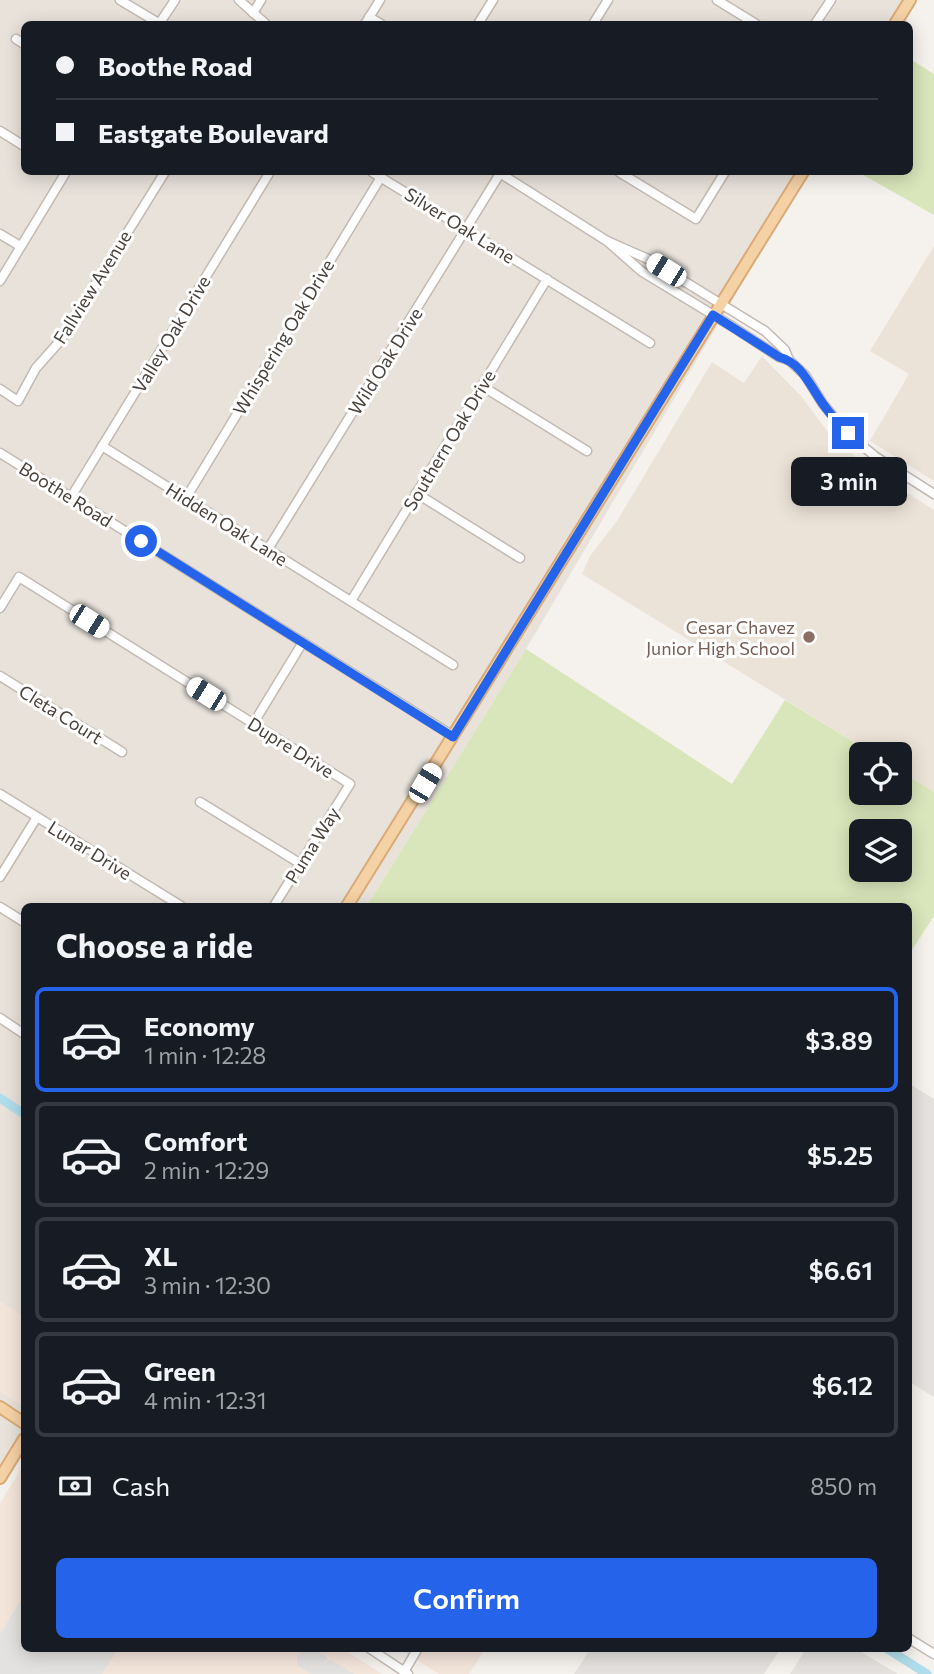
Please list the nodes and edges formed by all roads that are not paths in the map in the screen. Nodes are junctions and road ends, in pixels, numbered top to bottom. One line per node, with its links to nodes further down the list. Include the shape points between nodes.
1 (120, 0): 12 (street)
2 (175, 0): 13 (street)
3 (239, 0): 11 (street)
4 (261, 0): 11 (street)
5 (380, 0): 15 (street)
6 (493, 0): 16 (street)
7 (608, 0): 17 (street)
8 (717, 0): 18 (street)
9 (831, 0): 19 (street)
10 (910, 0): 20 (main road)
11 (253, 13): 14 (street)
12 (155, 21)
13 (162, 21)
14 (262, 21)
15 (367, 21)
16 (480, 21)
17 (595, 21)
18 (751, 21)
19 (818, 21)
20 (897, 21)
21 (16, 39): 22 (street)
22 (21, 42)
23 (0, 131): 24 (street)
24 (21, 144)
25 (64, 175): 38 (street)
26 (163, 175): 46 (street, Fallview Avenue, via 18,401)
27 (268, 175): 47 (street, Valley Oak Drive)
28 (378, 175): 34 (street, Silver Oak Lane)
29 (498, 175): 35 (street, Wild Oak Drive)
30 (505, 175): 37 (street)
31 (624, 175): 32 (street, via 696,219)
32 (723, 175)
33 (801, 175): 41 (main road)
34 (382, 177): 35 (street, Silver Oak Lane); 53 (street, Whispering Oak Drive)
35 (466, 229): 39 (street, Silver Oak Lane); 54 (street, Wild Oak Drive)
36 (0, 234): 38 (street)
37 (607, 241): 41 (street, via 648,259); 42 (street, via 641,271)
38 (20, 247): 40 (street)
39 (547, 279): 43 (street, Silver Oak Lane); 45 (street, Southern Oak Drive)
40 (0, 281)
41 (720, 303): 42 (main road); 44 (street, via 765,331)
42 (713, 315): 44 (street); 62 (main road)
43 (649, 343)
44 (789, 360): 51 (street, via 848,433)
45 (482, 386): 48 (street); 50 (street, Southern Oak Drive)
46 (0, 389)
47 (102, 446): 52 (street, Valley Oak Drive); 53 (street, Hidden Oak Lane)
48 (587, 451)
49 (0, 453): 52 (street, Boothe Road)
50 (416, 494): 55 (street); 56 (street, Southern Oak Drive)
51 (934, 494)
52 (71, 497): 58 (street, Boothe Road)
53 (186, 498): 54 (street, Hidden Oak Lane)
54 (268, 550): 56 (street, Hidden Oak Lane)
55 (520, 558)
56 (351, 601): 59 (street, Hidden Oak Lane)
57 (0, 608): 61 (street, Dupre Drive, via 19,577)
58 (303, 642): 61 (street); 62 (street, Boothe Road)
59 (453, 665)
60 (0, 677): 63 (street, Cleta Court)
61 (253, 724): 64 (street, Dupre Drive)
62 (453, 737): 72 (main road)
63 (122, 752)
64 (350, 784): 68 (street, Puma Way)
65 (0, 794): 67 (street, Lunar Drive)
66 (200, 802): 68 (street)
67 (37, 817): 69 (street); 70 (street, Lunar Drive)
68 (301, 864): 71 (street, Puma Way)
69 (0, 877)
70 (176, 903)
71 (276, 903)
72 (349, 903)
73 (0, 906): 74 (street)
74 (21, 920)
75 (0, 1018): 76 (street)
76 (21, 1032)
77 (0, 1407): 78 (main road)
78 (21, 1421)
79 (21, 1444): 80 (main road)
80 (0, 1478)
81 (912, 1640): 84 (street)
82 (375, 1652): 85 (street)
83 (416, 1652): 85 (street)
84 (934, 1654)
85 (406, 1673)

